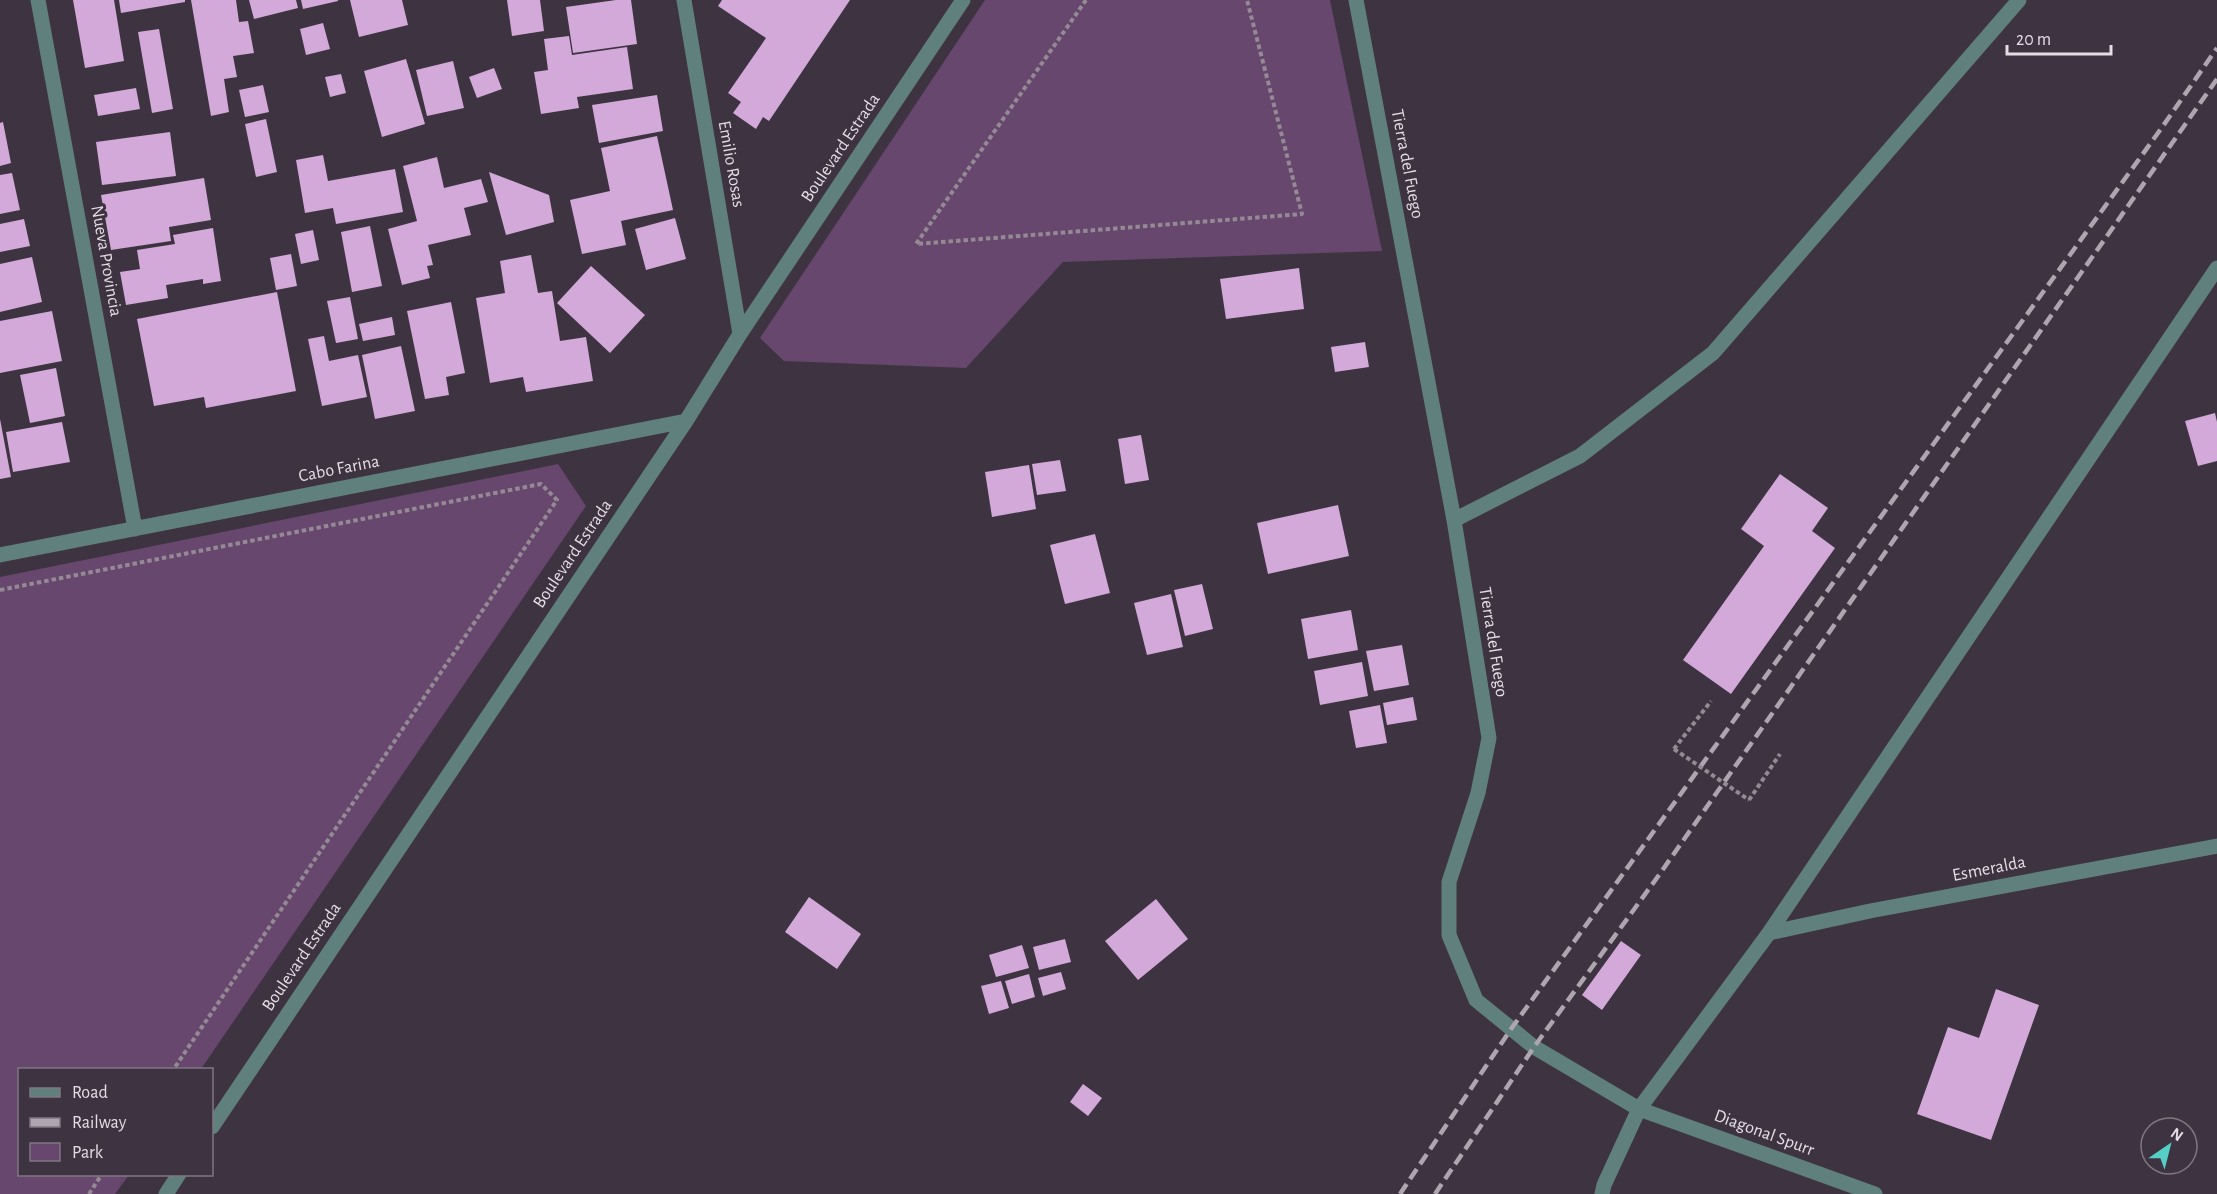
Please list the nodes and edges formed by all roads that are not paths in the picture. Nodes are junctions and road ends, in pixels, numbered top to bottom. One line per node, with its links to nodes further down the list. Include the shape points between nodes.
1 (38, 0): 11 (street, Nueva Provincia)
2 (684, 0): 8 (street, Emilio Rosas)
3 (963, 0): 8 (street, Boulevard Estrada)
4 (1356, 0): 10 (street, Tierra del Fuego)
5 (2019, 0): 10 (street, via 1713,353 1580,456)
6 (2217, 268): 7 (street)
7 (2212, 282): 14 (street)
8 (740, 334): 9 (street, Boulevard Estrada)
9 (686, 421): 11 (street, Cabo Farina); 16 (street, Boulevard Estrada)
10 (1454, 520): 15 (street, Tierra del Fuego, via 1489,738 1478,793 1449,882 1449,935 1476,1000 1534,1047)
11 (135, 529): 12 (street, Cabo Farina)
12 (0, 555)
13 (2217, 846): 14 (street, Esmeralda)
14 (1769, 933): 15 (street)
15 (1639, 1109): 19 (street); 20 (street, Diagonal Spurr)
16 (213, 1126)
17 (178, 1176): 18 (street)
18 (166, 1194)
19 (1602, 1194)
20 (1875, 1194)

